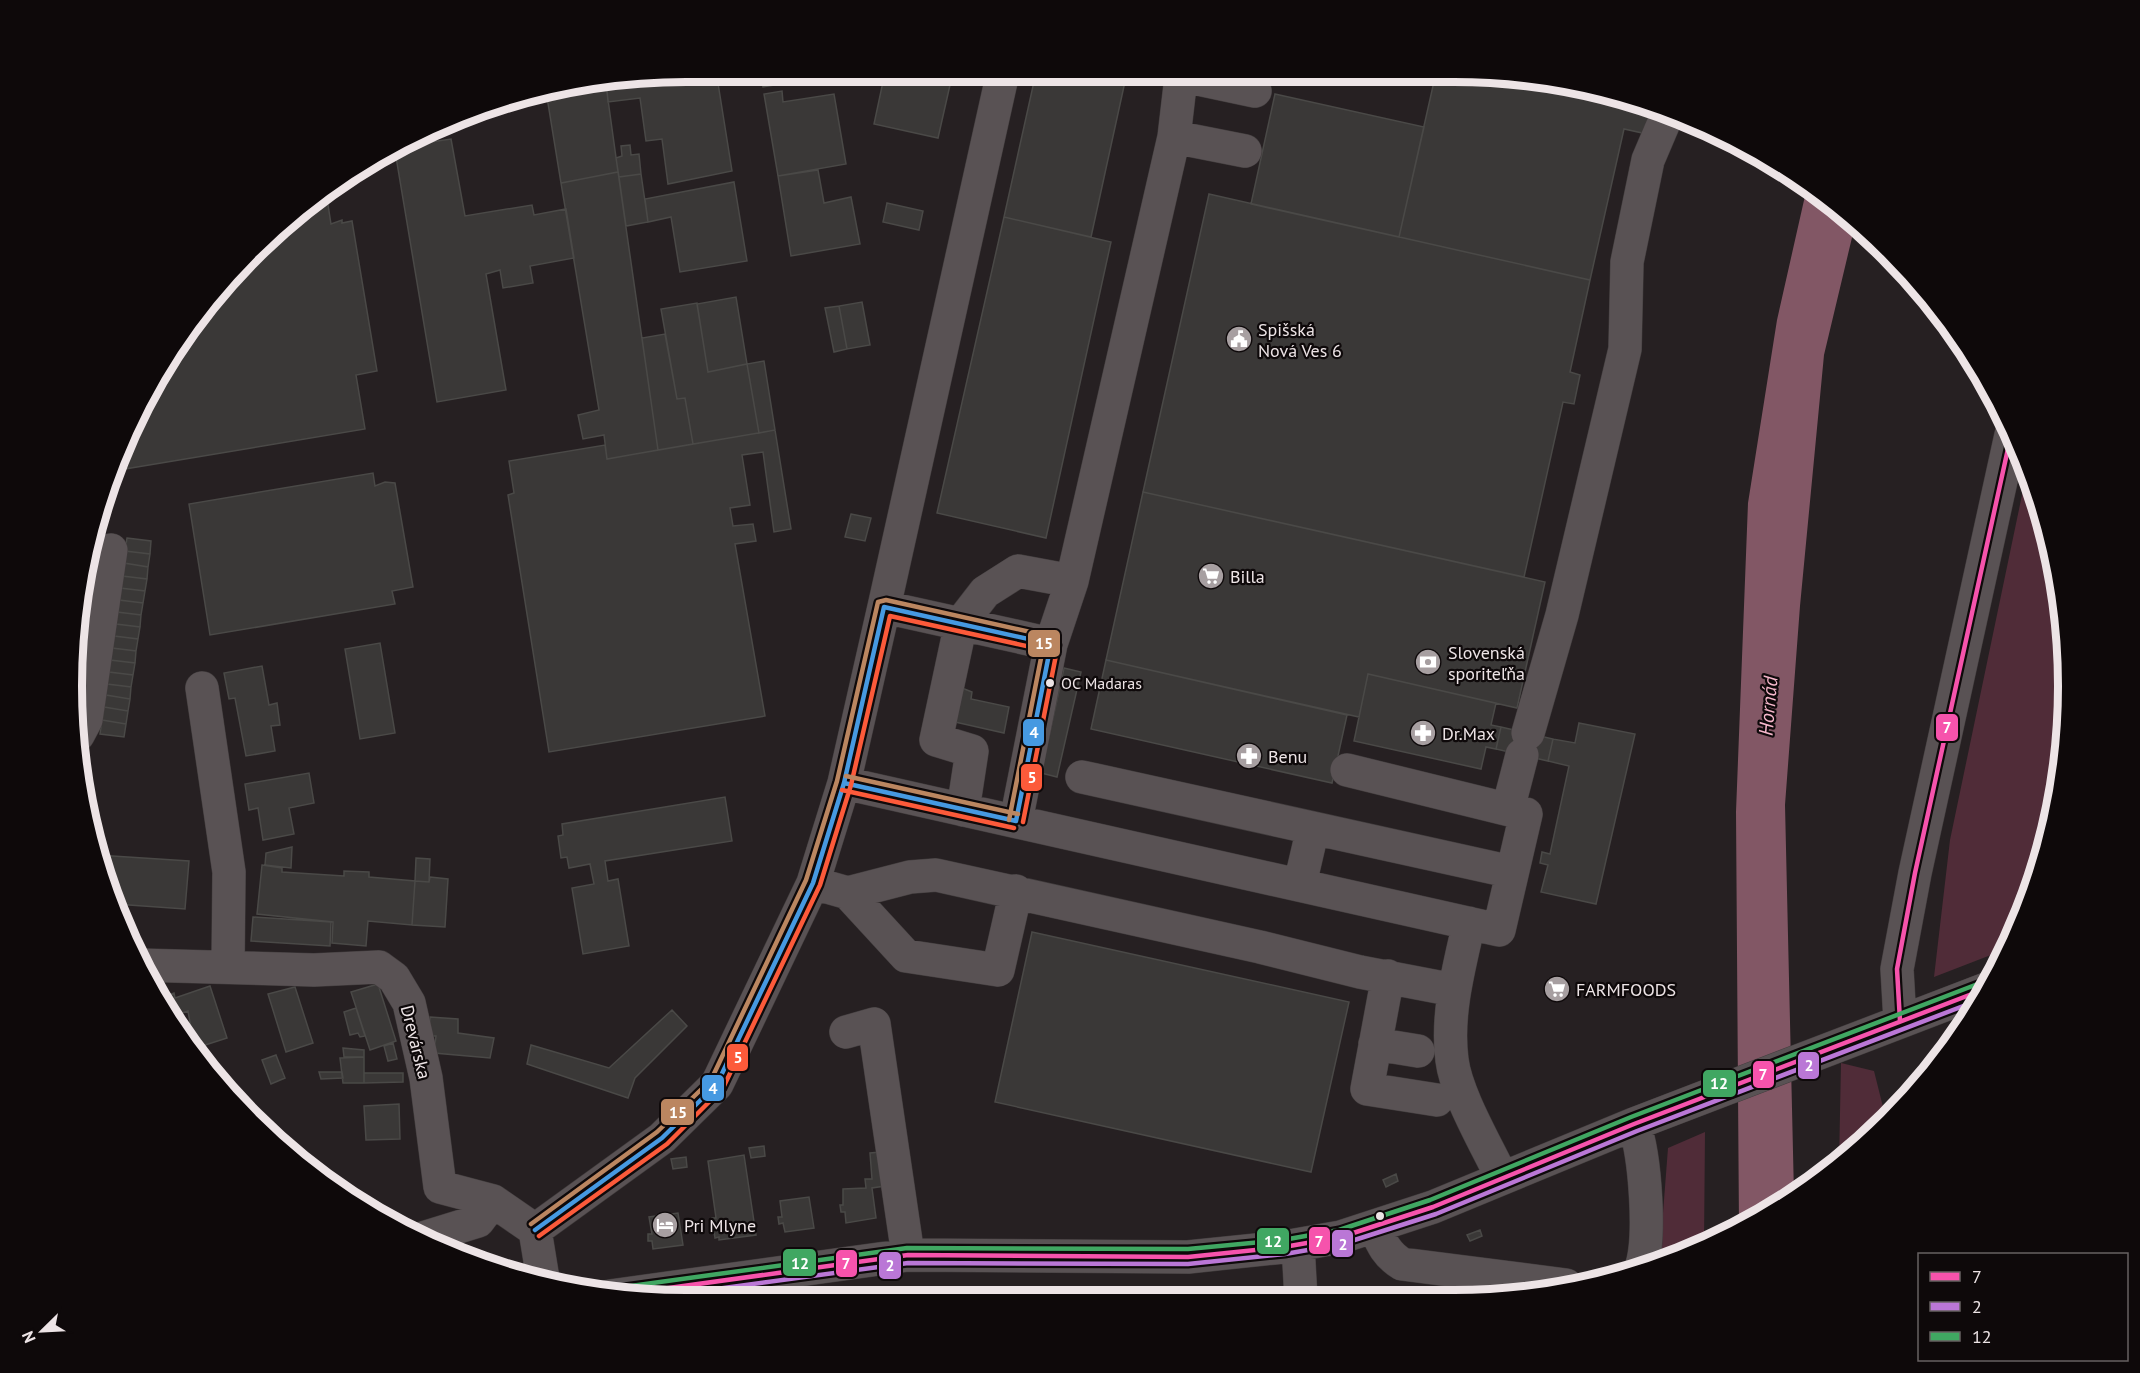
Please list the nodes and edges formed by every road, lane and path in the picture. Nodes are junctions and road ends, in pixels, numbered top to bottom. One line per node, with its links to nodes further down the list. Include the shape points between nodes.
1 (1001, 82): 11 (street)
2 (1180, 82): 6 (street)
3 (1213, 82): 4 (street)
4 (1255, 91)
5 (1665, 121): 19 (street, via 1648,160 1627,262 1625,349 1562,615)
6 (1174, 137): 7 (street); 10 (street)
7 (1245, 151)
8 (2008, 447): 34 (street, via 1915,873 1897,969)
9 (111, 550): 15 (street)
10 (1071, 581): 12 (street, via 1018,571 985,592); 13 (street)
11 (884, 607): 12 (street); 18 (street)
12 (960, 623): 13 (street); 20 (street, via 936,740 972,751)
13 (1051, 645): 21 (street)
14 (202, 688): 30 (street, via 229,872)
15 (84, 724)
16 (1347, 770): 19 (street)
17 (1082, 777): 22 (street)
18 (844, 783): 20 (street); 24 (street)
19 (1508, 809): 23 (street, via 1526,814)
20 (963, 810): 21 (street)
21 (1016, 821): 25 (street)
22 (1313, 828): 23 (street); 25 (street)
23 (1512, 872): 28 (street, via 1499,930)
24 (813, 883): 27 (street); 43 (street, via 717,1084 662,1138)
25 (1300, 884): 28 (street)
26 (1017, 891): 27 (street, via 936,875 910,877); 27 (street, via 998,969 906,956); 31 (street)
27 (848, 893)
28 (1469, 923): 32 (street)
29 (151, 965): 30 (street, Drevárska)
30 (228, 967): 41 (street, Drevárska, via 379,967 394,978 409,1003 426,1078 440,1187)
31 (1388, 976): 32 (street); 36 (street)
32 (1454, 990): 40 (street, via 1452,1060 1457,1082)
33 (1974, 993): 34 (street)
34 (1900, 1021): 39 (street)
35 (846, 1032): 46 (street, via 874,1024)
36 (1375, 1044): 37 (street); 38 (street, via 1367,1089)
37 (1418, 1051)
38 (1437, 1100)
39 (1634, 1124): 40 (street); 47 (street, via 1643,1159)
40 (1502, 1178): 42 (street)
41 (493, 1201): 43 (street, Drevárska); 44 (street, via 478,1221)
42 (1375, 1228): 45 (street); 49 (street, via 1383,1247 1402,1264)
43 (535, 1230): 48 (street)
44 (433, 1235)
45 (1298, 1245): 46 (street, via 1188,1257); 51 (street)
46 (908, 1255): 50 (street)
47 (1643, 1260)
48 (542, 1273)
49 (1547, 1283)
50 (659, 1289)
51 (1300, 1290)

